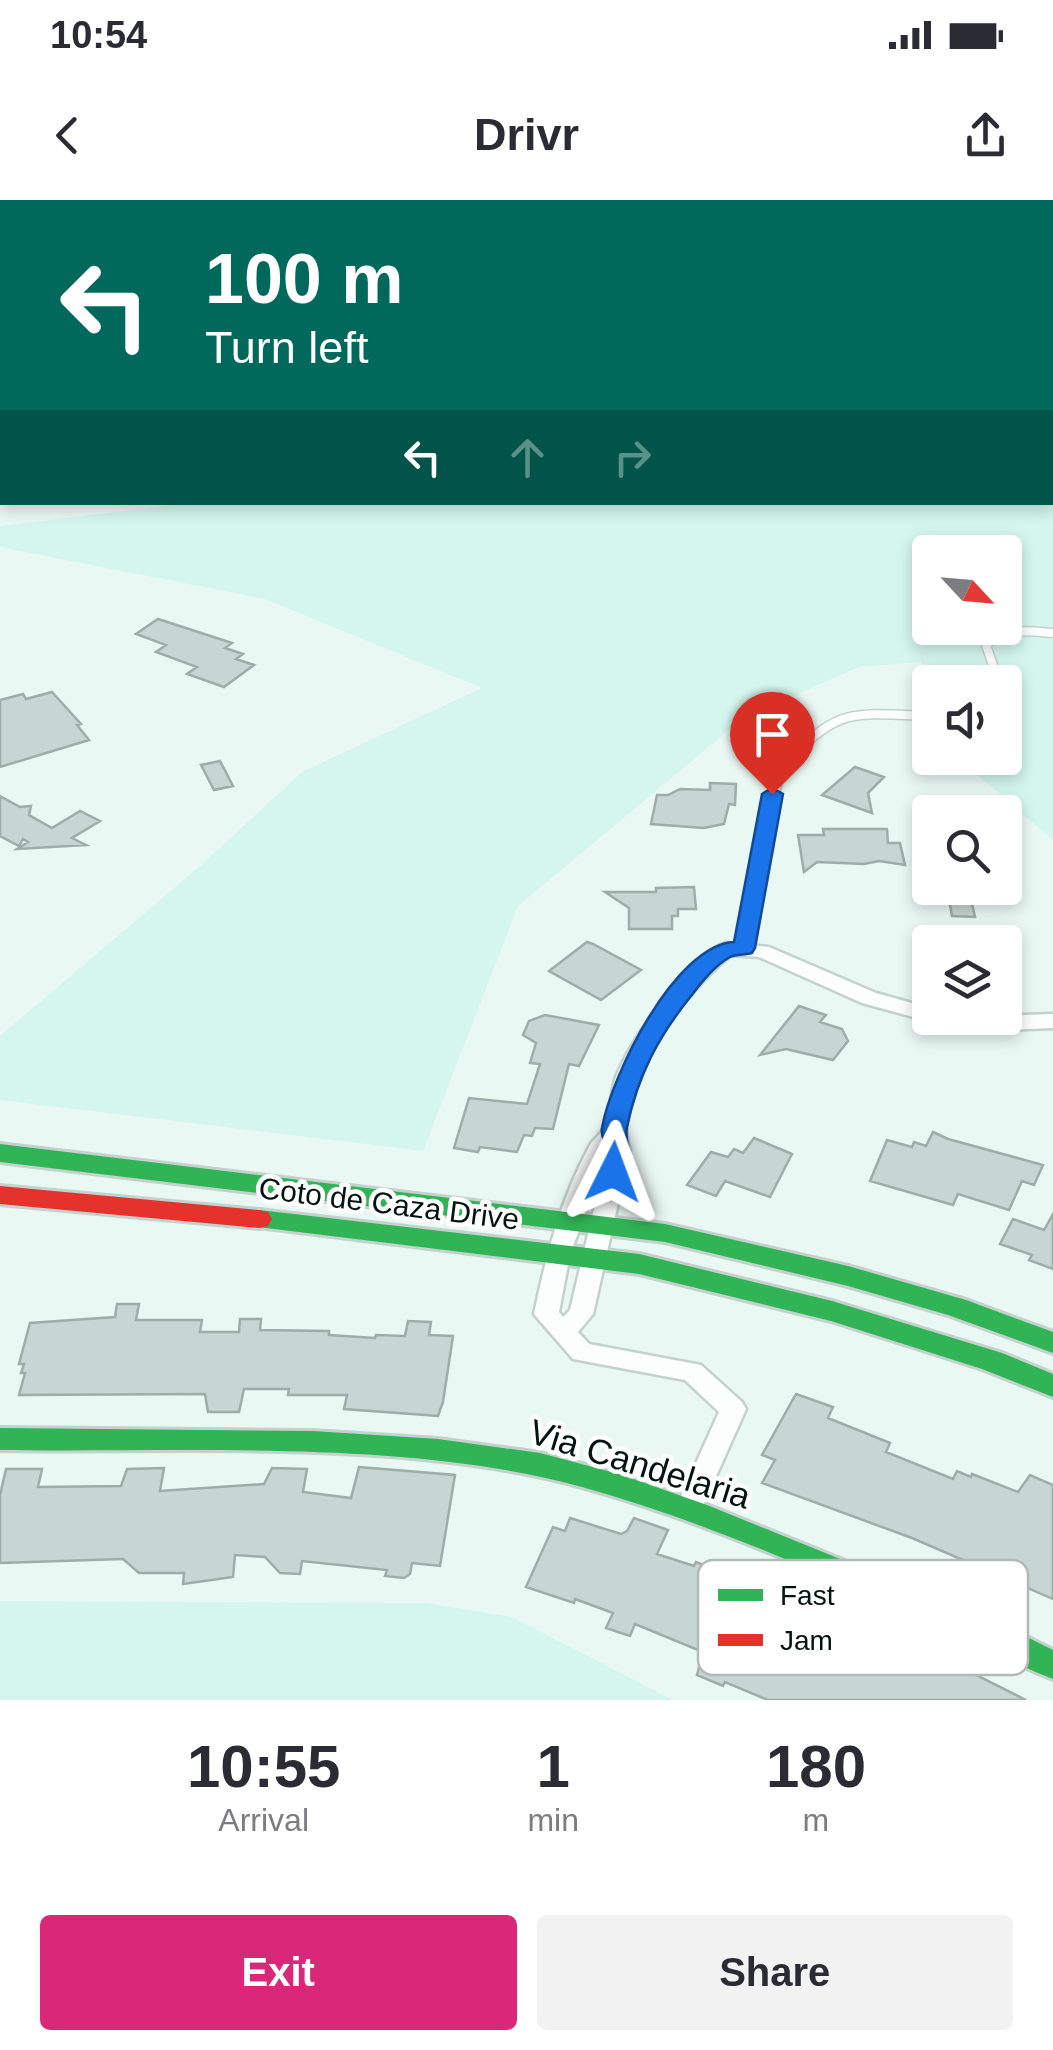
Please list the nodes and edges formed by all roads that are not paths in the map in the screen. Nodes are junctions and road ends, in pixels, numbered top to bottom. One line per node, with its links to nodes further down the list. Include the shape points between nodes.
1 (1053, 633): 2 (lane, via 992,637 986,645)
2 (993, 665)
3 (912, 715): 4 (lane, via 855,713 824,725 778,769)
4 (744, 948): 5 (street); 8 (street, via 726,949 700,970 648,1034)
5 (912, 1010)
6 (1053, 1021): 7 (street)
7 (1022, 1022)
8 (613, 1133): 11 (street, via 600,1146); 12 (street, via 619,1150)
9 (0, 1152): 11 (main road, Coto de Caza Drive)
10 (0, 1195): 13 (main road, Coto de Caza Drive)
11 (570, 1221): 12 (main road, Coto de Caza Drive); 13 (street)
12 (600, 1224): 14 (street); 16 (main road, Coto de Caza Drive, via 755,1252 956,1307)
13 (558, 1254): 14 (main road, Coto de Caza Drive); 15 (street, via 546,1314)
14 (592, 1258): 15 (street, via 580,1314); 17 (main road, Coto de Caza Drive, via 832,1311)
15 (563, 1332): 19 (street, via 582,1352 692,1372 733,1409)
16 (1053, 1343)
17 (1053, 1386)
18 (0, 1439): 19 (main road, Via Candelaria, via 392,1446 504,1458)
19 (688, 1510): 20 (main road, Via Candelaria)
20 (811, 1560)
21 (1028, 1652): 22 (main road, Via Candelaria)
22 (1053, 1665)

